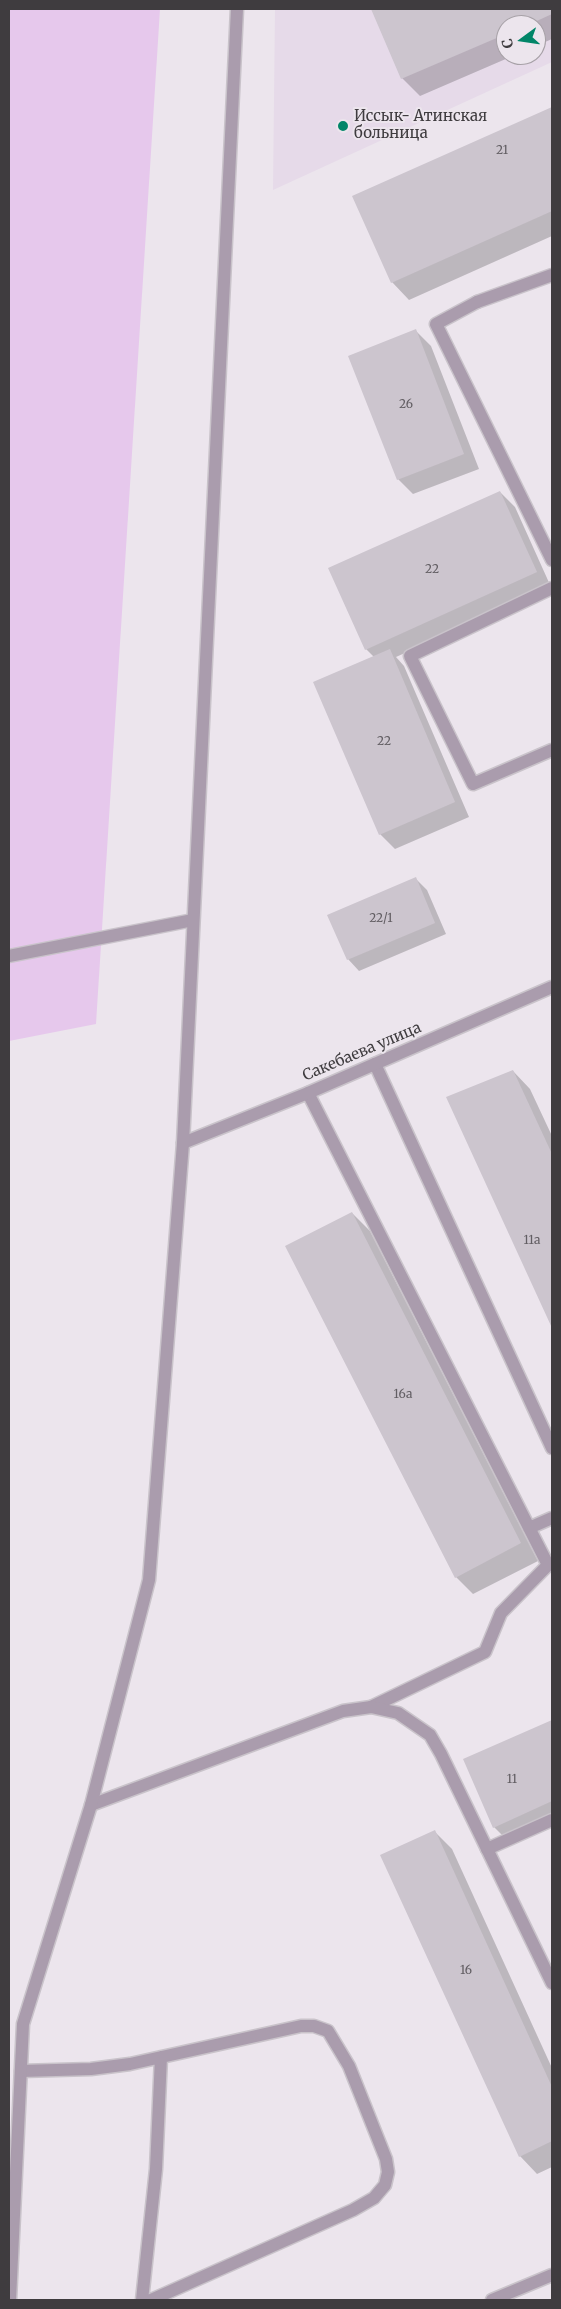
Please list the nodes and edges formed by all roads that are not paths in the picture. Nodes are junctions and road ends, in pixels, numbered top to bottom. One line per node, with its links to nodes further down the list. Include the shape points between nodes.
1 (237, 9): 6 (street)
2 (552, 275): 3 (street, via 476,302 436,324)
3 (552, 560)
4 (552, 588): 5 (street, via 410,656 473,784)
5 (552, 750)
6 (193, 920): 7 (street); 11 (street)
7 (9, 956)
8 (552, 987): 9 (street, Сакебаева улица)
9 (374, 1064): 10 (street, Сакебаева улица); 12 (street)
10 (308, 1093): 11 (street, Сакебаева улица); 14 (street)
11 (183, 1143): 17 (street, via 149,1580)
12 (552, 1448)
13 (552, 1518): 14 (street)
14 (529, 1528): 15 (street)
15 (550, 1564): 16 (street, via 501,1613 485,1652)
16 (371, 1707): 17 (street, via 342,1711); 19 (street, via 398,1713 430,1735)
17 (92, 1805): 22 (street, via 23,2024)
18 (552, 1820): 19 (street)
19 (487, 1849): 20 (street)
20 (552, 1983)
21 (161, 2057): 22 (street, via 91,2069); 25 (street, via 156,2169); 26 (street, via 301,2026 321,2027 328,2031 349,2066 386,2159 388,2172 385,2185 374,2198 353,2210)
22 (21, 2071): 24 (street)
23 (552, 2275): 27 (street)
24 (10, 2300)
25 (142, 2300)
26 (151, 2300)
27 (492, 2300)

